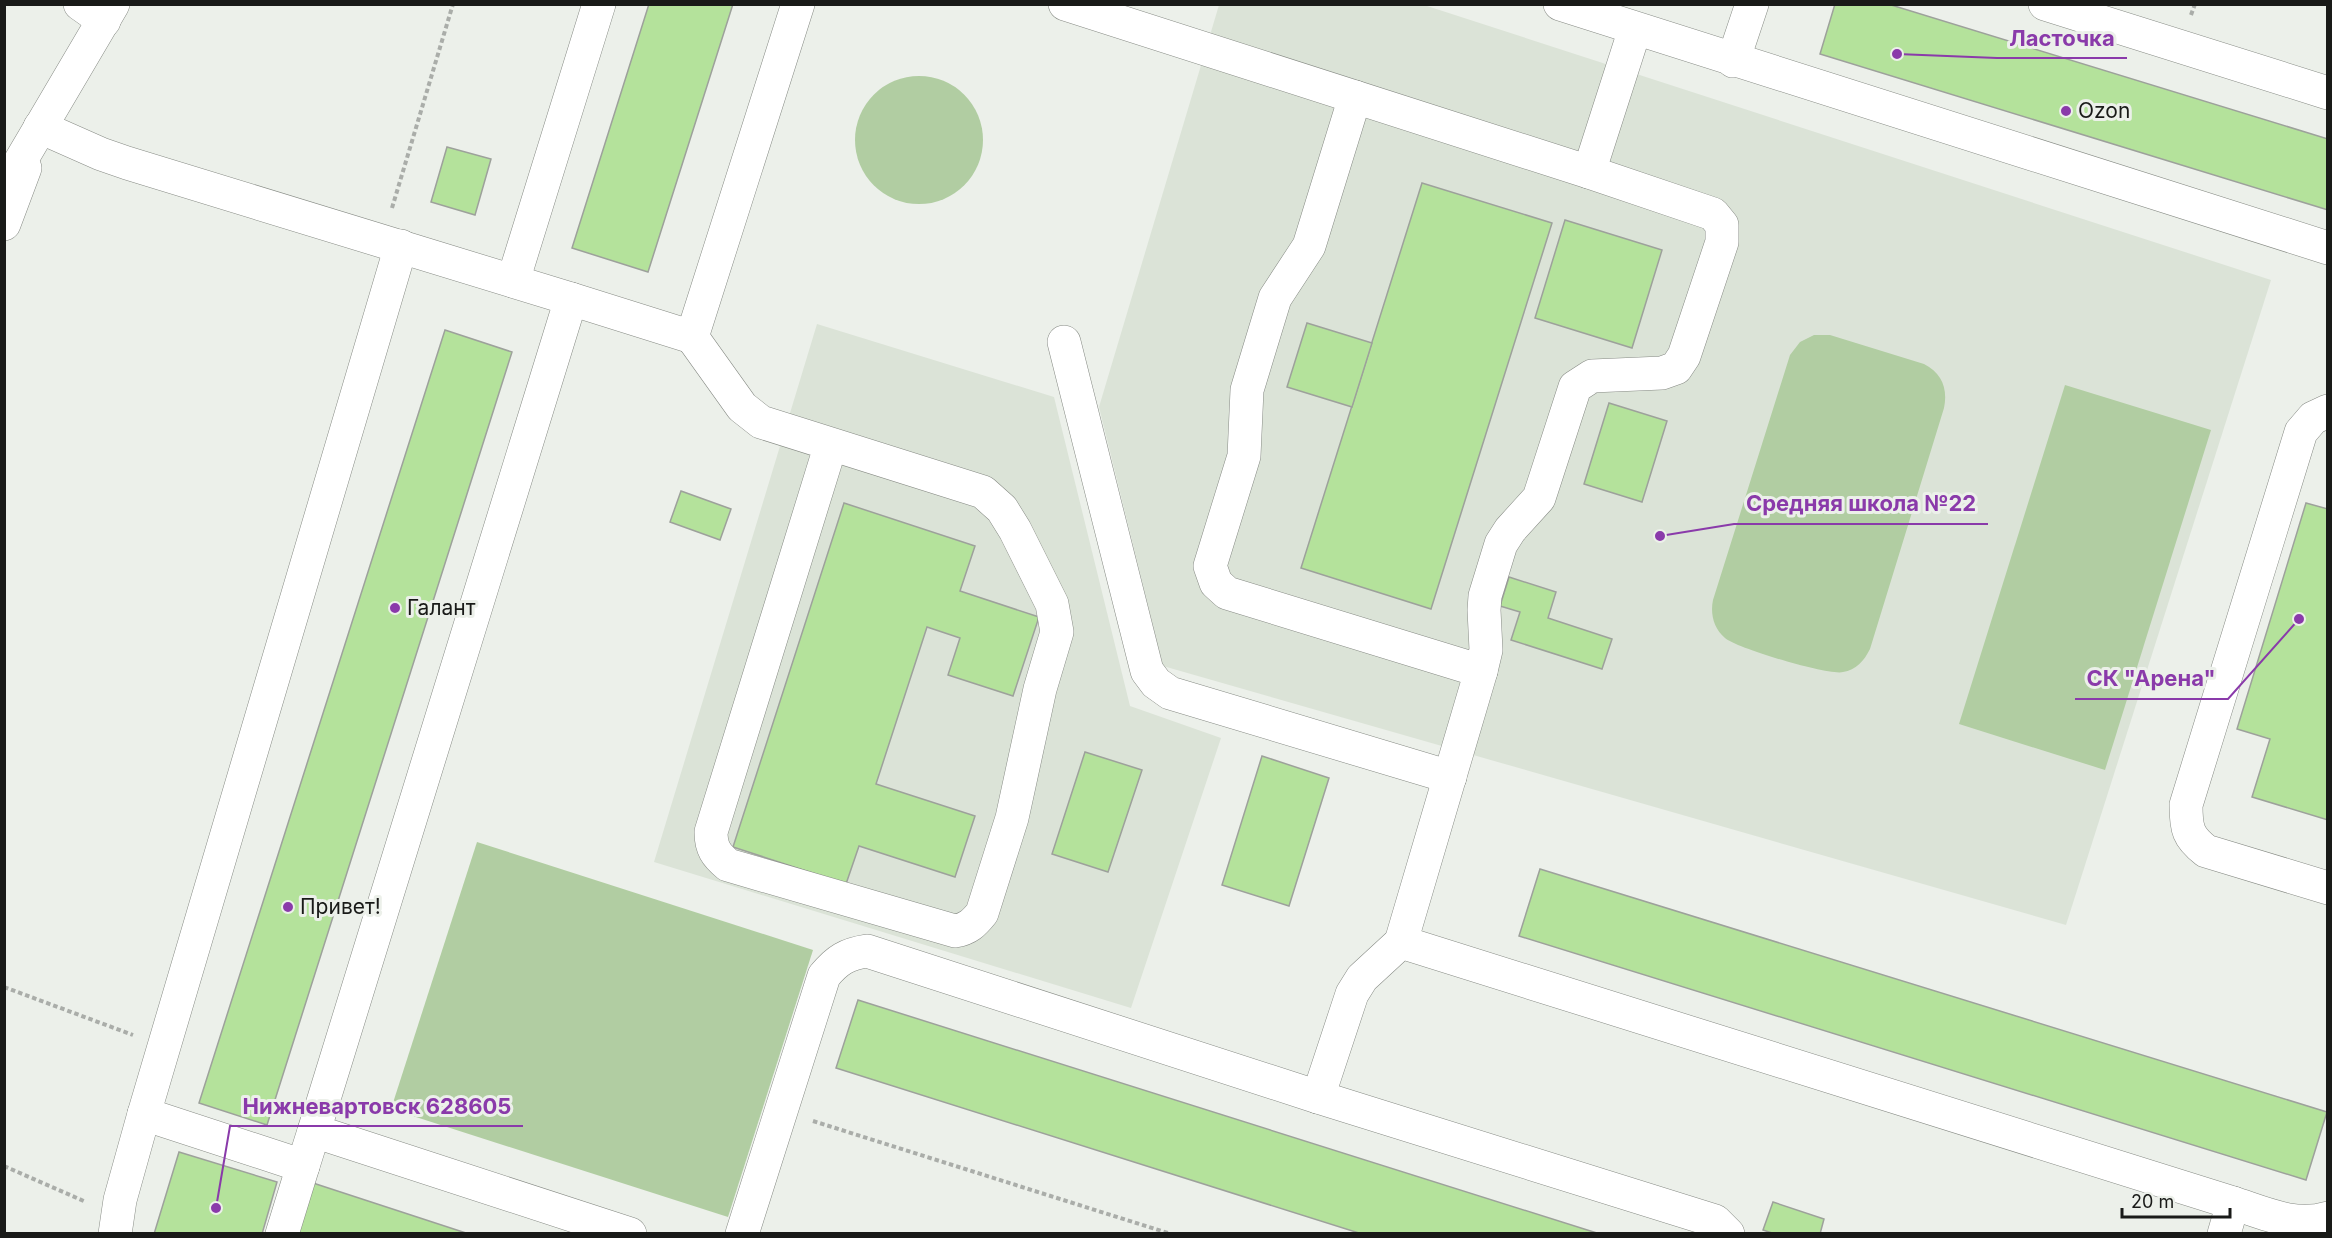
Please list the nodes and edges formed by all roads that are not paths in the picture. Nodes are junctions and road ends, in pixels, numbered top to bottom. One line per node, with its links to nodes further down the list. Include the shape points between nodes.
1 (599, 4): 18 (main road)
2 (798, 4): 20 (main road)
3 (1065, 4): 11 (main road)
4 (1560, 4): 8 (main road)
5 (1752, 4): 9 (main road)
6 (2045, 4): 10 (main road)
7 (99, 10): 12 (main road)
8 (1635, 29): 9 (main road); 13 (main road)
9 (1733, 61): 17 (main road)
10 (2328, 93)
11 (1355, 97): 13 (main road); 24 (main road, via 1309,246 1275,298 1247,390 1244,456 1210,566 1216,583 1227,593)
12 (40, 127): 14 (main road); 15 (main road); 16 (main road, via 128,164)
13 (1589, 172): 24 (main road, via 1713,214 1722,225 1722,242 1684,356 1676,368 1662,374 1592,376 1575,387 1539,498 1501,544 1485,596 1486,650)
14 (4, 189)
15 (4, 224)
16 (400, 246): 18 (main road); 29 (main road)
17 (2328, 248)
18 (513, 281): 19 (main road)
19 (571, 299): 20 (main road); 30 (main road)
20 (692, 337): 23 (main road, via 742,407 761,422)
21 (1064, 342): 25 (main road, via 1147,671 1156,683 1170,693)
22 (2328, 411): 26 (main road, via 2313,418 2301,432 2186,806 2192,840 2206,851)
23 (831, 444): 23 (main road, via 983,492 1002,509 1015,530 1052,604 1057,632 1040,689 1012,818 982,913 964,930 955,932 728,865 711,845 711,832)
24 (1481, 670): 25 (main road)
25 (1450, 777): 27 (main road)
26 (2328, 888)
27 (1401, 942): 28 (main road, via 1362,978 1352,994); 32 (main road)
28 (1318, 1097): 37 (main road, via 867,951 849,954 824,976); 38 (main road, via 1715,1221)
29 (144, 1114): 31 (main road); 34 (main road)
30 (314, 1131): 31 (main road); 36 (main road)
31 (303, 1166): 35 (main road)
32 (2229, 1218): 33 (main road, via 2316,1222)
33 (2328, 1218)
34 (116, 1224)
35 (282, 1233)
36 (630, 1233)
37 (742, 1233)
38 (1728, 1233)

